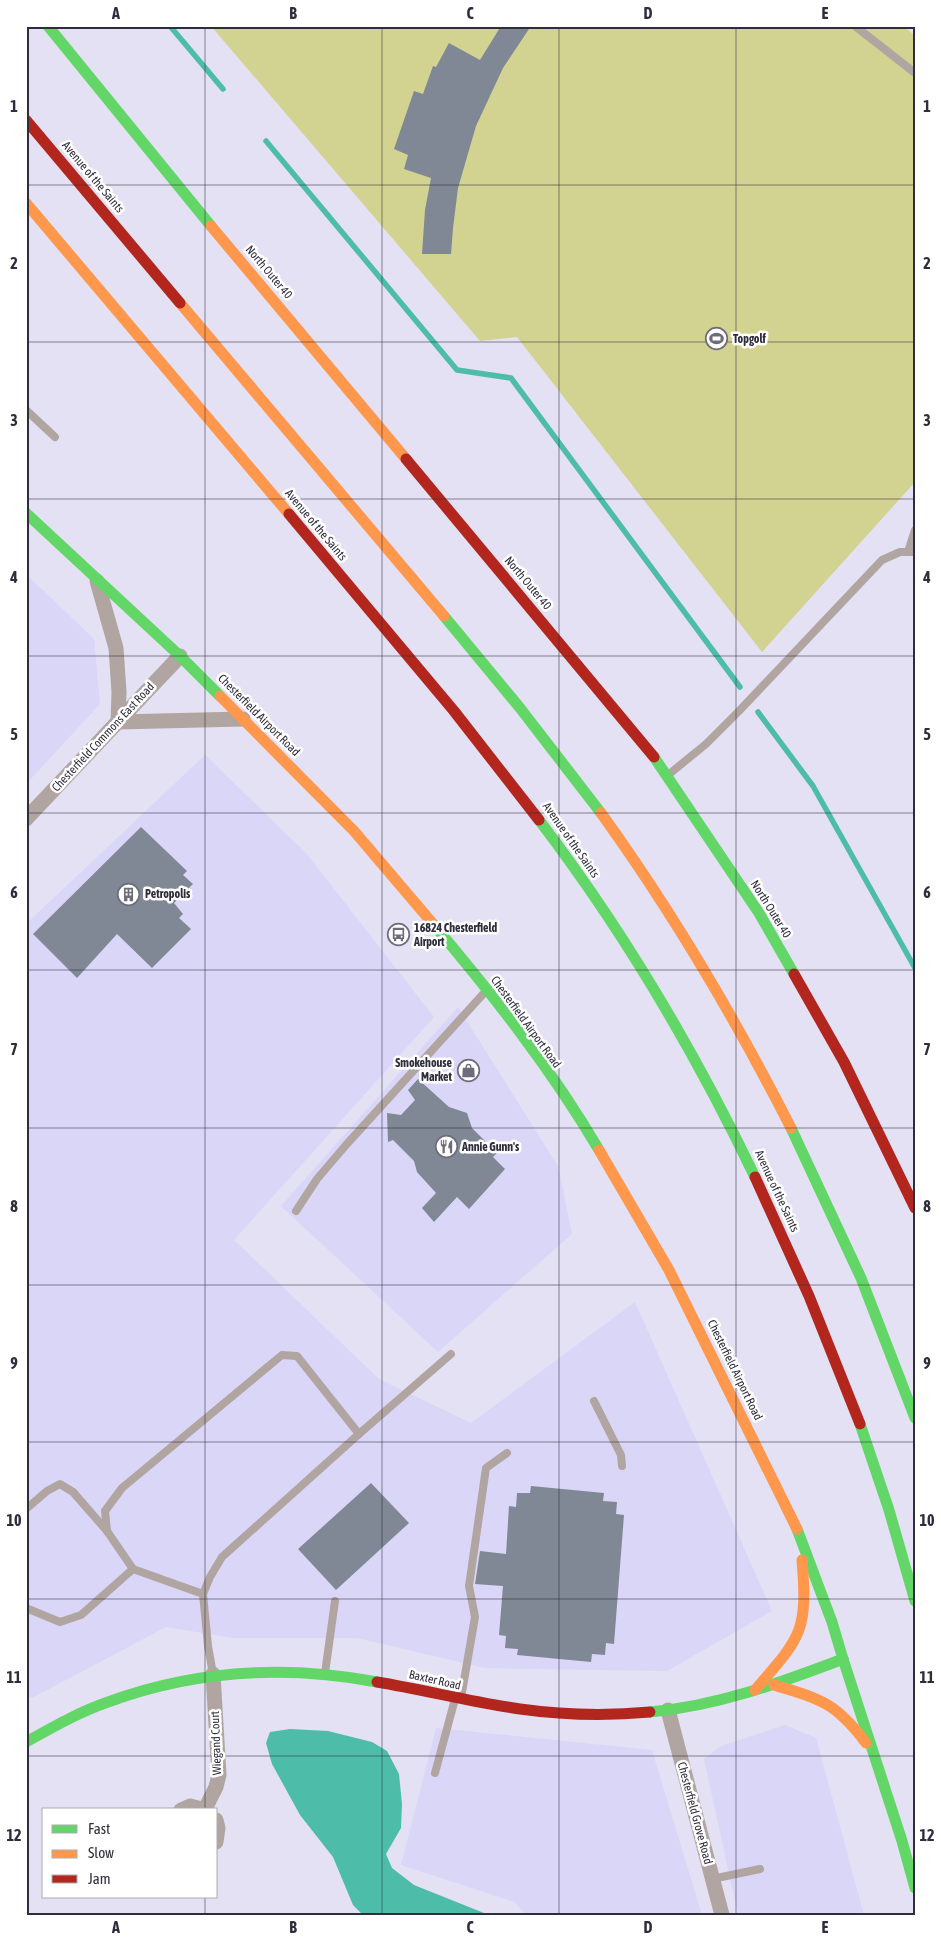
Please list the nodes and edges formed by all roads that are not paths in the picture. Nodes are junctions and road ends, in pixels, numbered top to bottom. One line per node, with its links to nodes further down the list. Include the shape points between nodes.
1 (48, 26): 15 (main road, North Outer 40)
2 (855, 26): 3 (lane)
3 (915, 73)
4 (26, 120): 22 (main road, Avenue of the Saints, via 495,678 571,774 649,883 734,1022 784,1114 842,1234)
5 (26, 203): 32 (main road, Avenue of the Saints, via 468,728 573,866 647,977 713,1092 800,1274 872,1458)
6 (26, 410): 7 (lane)
7 (55, 437)
8 (26, 512): 11 (main road, Chesterfield Airport Road)
9 (915, 530): 10 (lane)
10 (911, 552): 15 (lane, via 900,552 882,560 719,730)
11 (97, 580): 12 (main road, Chesterfield Airport Road); 14 (street, via 116,648)
12 (180, 656): 13 (main road, Chesterfield Airport Road); 14 (street, Chesterfield Commons East Road)
13 (243, 718): 14 (street); 17 (main road, Chesterfield Airport Road, via 354,831)
14 (118, 722): 16 (street, Chesterfield Commons East Road)
15 (667, 776): 18 (main road, North Outer 40, via 759,913 844,1062)
16 (26, 819)
17 (486, 990): 19 (lane, via 340,1152); 28 (main road, Chesterfield Airport Road, via 584,1125 656,1246)
18 (915, 1208)
19 (296, 1211)
20 (451, 1354): 23 (lane)
21 (594, 1401): 25 (lane, via 620,1454)
22 (915, 1418)
23 (359, 1434): 27 (lane, via 297,1356 282,1355 122,1488 105,1511); 30 (lane, via 222,1557)
24 (507, 1453): 39 (lane, via 486,1468 469,1586 475,1617)
25 (622, 1466)
26 (26, 1509): 27 (lane, via 60,1484 73,1492)
27 (107, 1531): 29 (lane)
28 (799, 1532): 34 (main road, Chesterfield Airport Road); 38 (main road, via 805,1595 800,1631 792,1646)
29 (133, 1570): 30 (lane); 33 (lane, via 81,1615 60,1622)
30 (204, 1594): 35 (lane)
31 (335, 1601): 36 (lane)
32 (915, 1601)
33 (26, 1608)
34 (843, 1659): 37 (main road, Baxter Road); 42 (main road, Chesterfield Airport Road)
35 (213, 1674): 36 (main road, Baxter Road, via 286,1670); 41 (main road, Baxter Road, via 155,1687 95,1706); 46 (street, Wiegand Court, via 219,1775)
36 (325, 1674): 39 (main road, Baxter Road)
37 (774, 1684): 38 (main road, Baxter Road); 42 (main road, via 834,1708)
38 (755, 1690): 40 (main road, Baxter Road)
39 (458, 1699): 40 (main road, Baxter Road, via 576,1714); 43 (lane)
40 (668, 1710): 48 (street, Chesterfield Grove Road)
41 (26, 1742)
42 (874, 1753): 49 (main road, Chesterfield Airport Road)
43 (435, 1773)
44 (186, 1808): 45 (street, Wiegand Court)
45 (201, 1808)
46 (206, 1808)
47 (760, 1869): 48 (lane)
48 (712, 1879): 50 (street, Chesterfield Grove Road)
49 (915, 1888)
50 (722, 1915)

